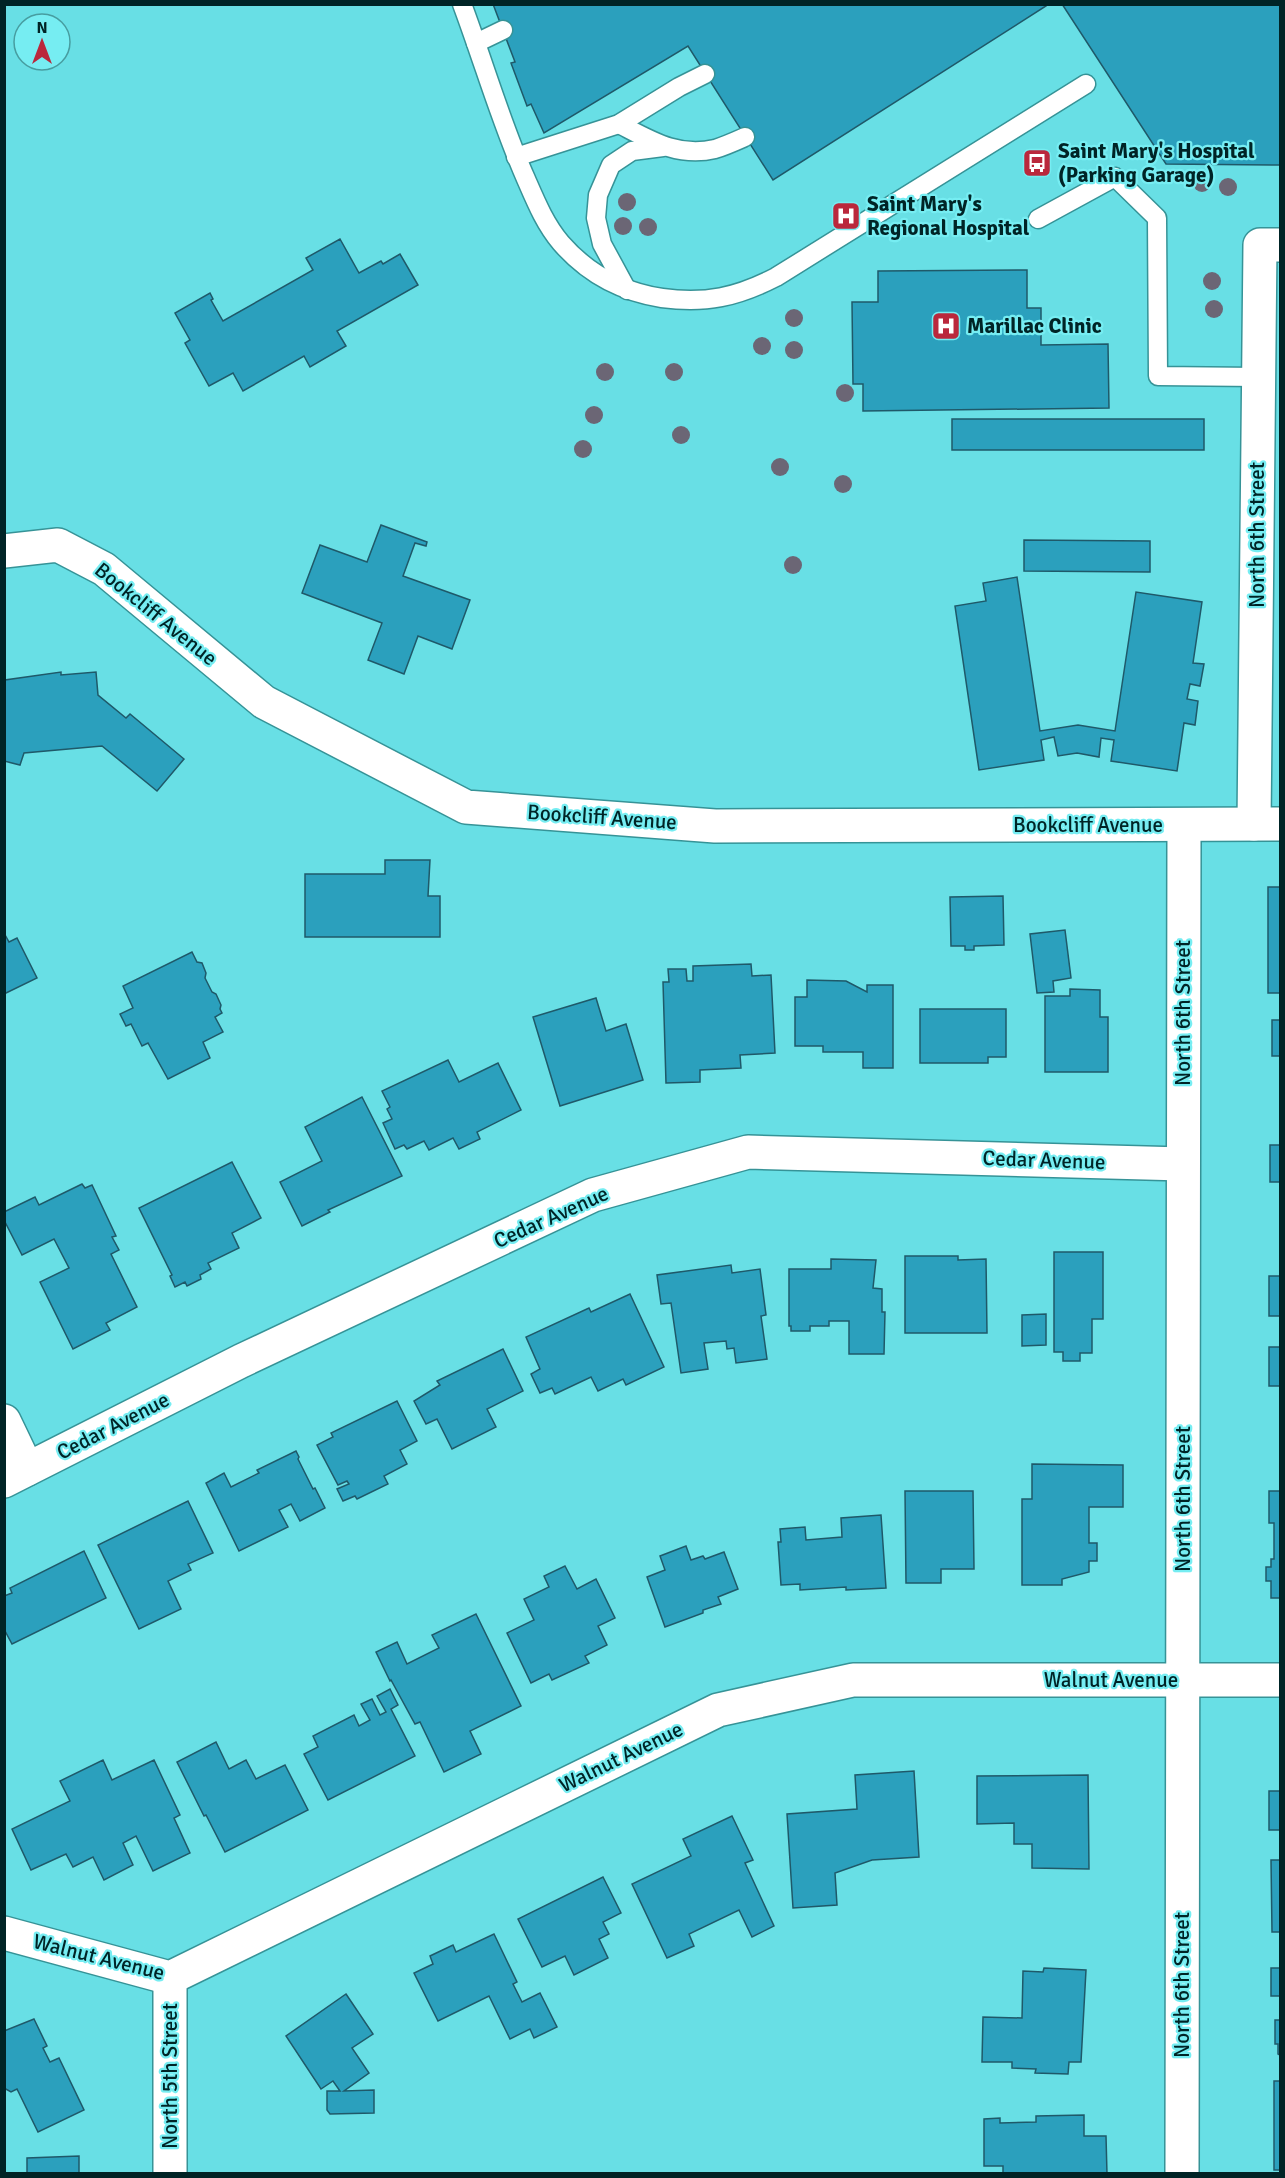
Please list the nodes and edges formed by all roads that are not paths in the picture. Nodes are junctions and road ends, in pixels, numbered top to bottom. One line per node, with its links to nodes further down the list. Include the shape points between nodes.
1 (462, 4): 3 (lane)
2 (502, 30): 3 (lane)
3 (476, 43): 9 (lane)
4 (705, 74): 6 (lane)
5 (1086, 84): 12 (lane, via 755,287 730,297 704,300 678,300)
6 (619, 124): 8 (lane); 9 (lane)
7 (745, 137): 8 (lane, via 716,149)
8 (663, 147): 12 (lane, via 632,151 611,165 598,195 596,218 602,244)
9 (516, 157): 12 (lane, via 544,219 561,243 583,265)
10 (1038, 219): 13 (lane, via 1115,177 1157,218 1158,376)
11 (1270, 245): 13 (street, North 6th Street)
12 (627, 290)
13 (1258, 377): 15 (street, North 6th Street)
14 (4, 551): 16 (street, Bookcliff Avenue, via 58,545 104,569 264,702 466,807 715,826)
15 (1267, 824): 16 (street, Bookcliff Avenue)
16 (1184, 825): 17 (street, North 6th Street)
17 (1184, 1164): 19 (street, Cedar Avenue, via 748,1152 593,1195 241,1361); 20 (street, North 6th Street)
18 (4, 1421): 19 (street)
19 (16, 1475)
20 (1182, 1680): 21 (street, Walnut Avenue); 23 (street, Walnut Avenue, via 854,1680 718,1710); 25 (street, North 6th Street)
21 (1281, 1680)
22 (4, 1933): 23 (street, Walnut Avenue)
23 (170, 1978): 24 (street, North 5th Street)
24 (170, 2174)
25 (1182, 2174)

